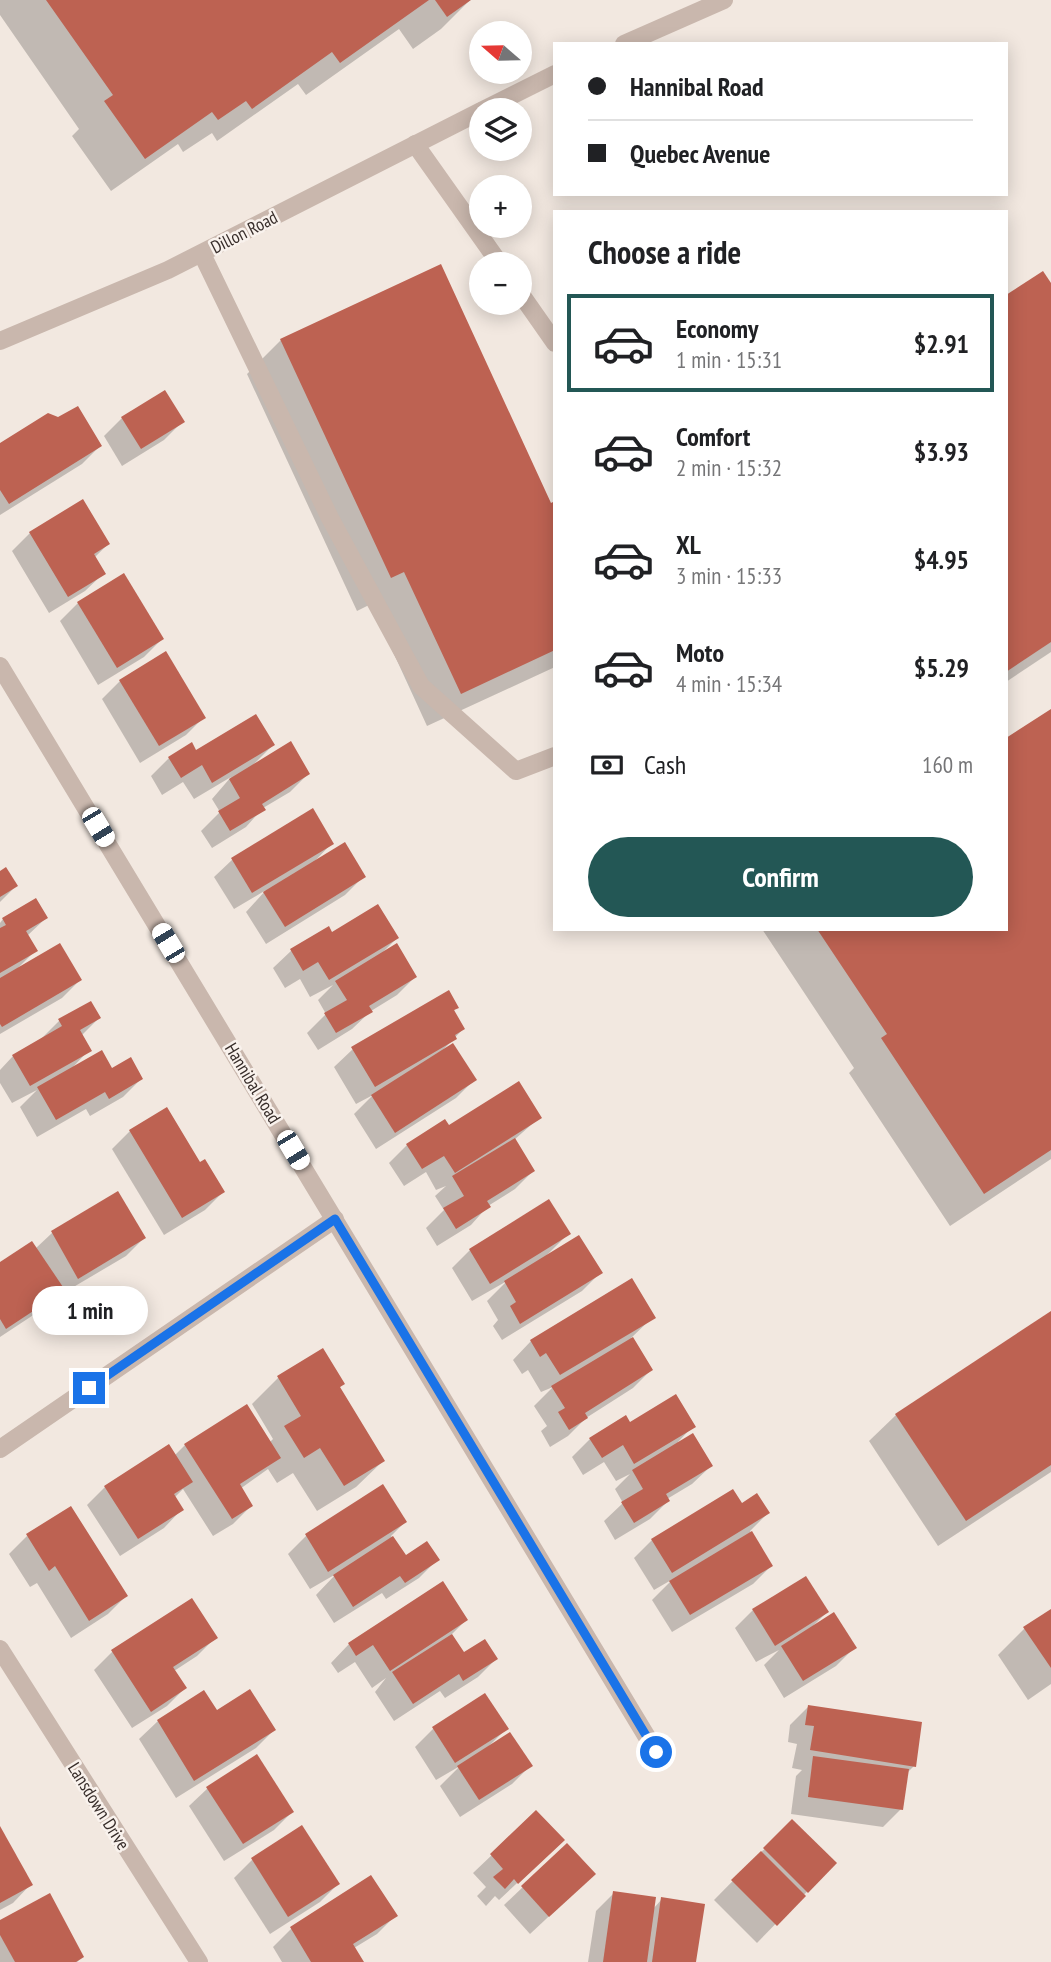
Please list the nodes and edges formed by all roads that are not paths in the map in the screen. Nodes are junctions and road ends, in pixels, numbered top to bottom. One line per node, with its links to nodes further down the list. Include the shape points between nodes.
1 (724, 0): 2 (street)
2 (629, 42)
3 (553, 75): 4 (street, Dillon Road)
4 (508, 98)
5 (469, 117): 6 (street, Dillon Road)
6 (415, 144): 7 (street); 8 (street, Dillon Road)
7 (492, 252)
8 (202, 254): 11 (street, Dillon Road); 13 (street, via 330,518 421,686 516,771)
9 (532, 310): 10 (street)
10 (553, 340)
11 (0, 341)
12 (0, 666): 14 (street, Hannibal Road)
13 (553, 757)
14 (335, 1219): 15 (street); 17 (street, Hannibal Road)
15 (0, 1449)
16 (0, 1649): 18 (street, Lansdown Drive)
17 (656, 1752)
18 (199, 1962)

